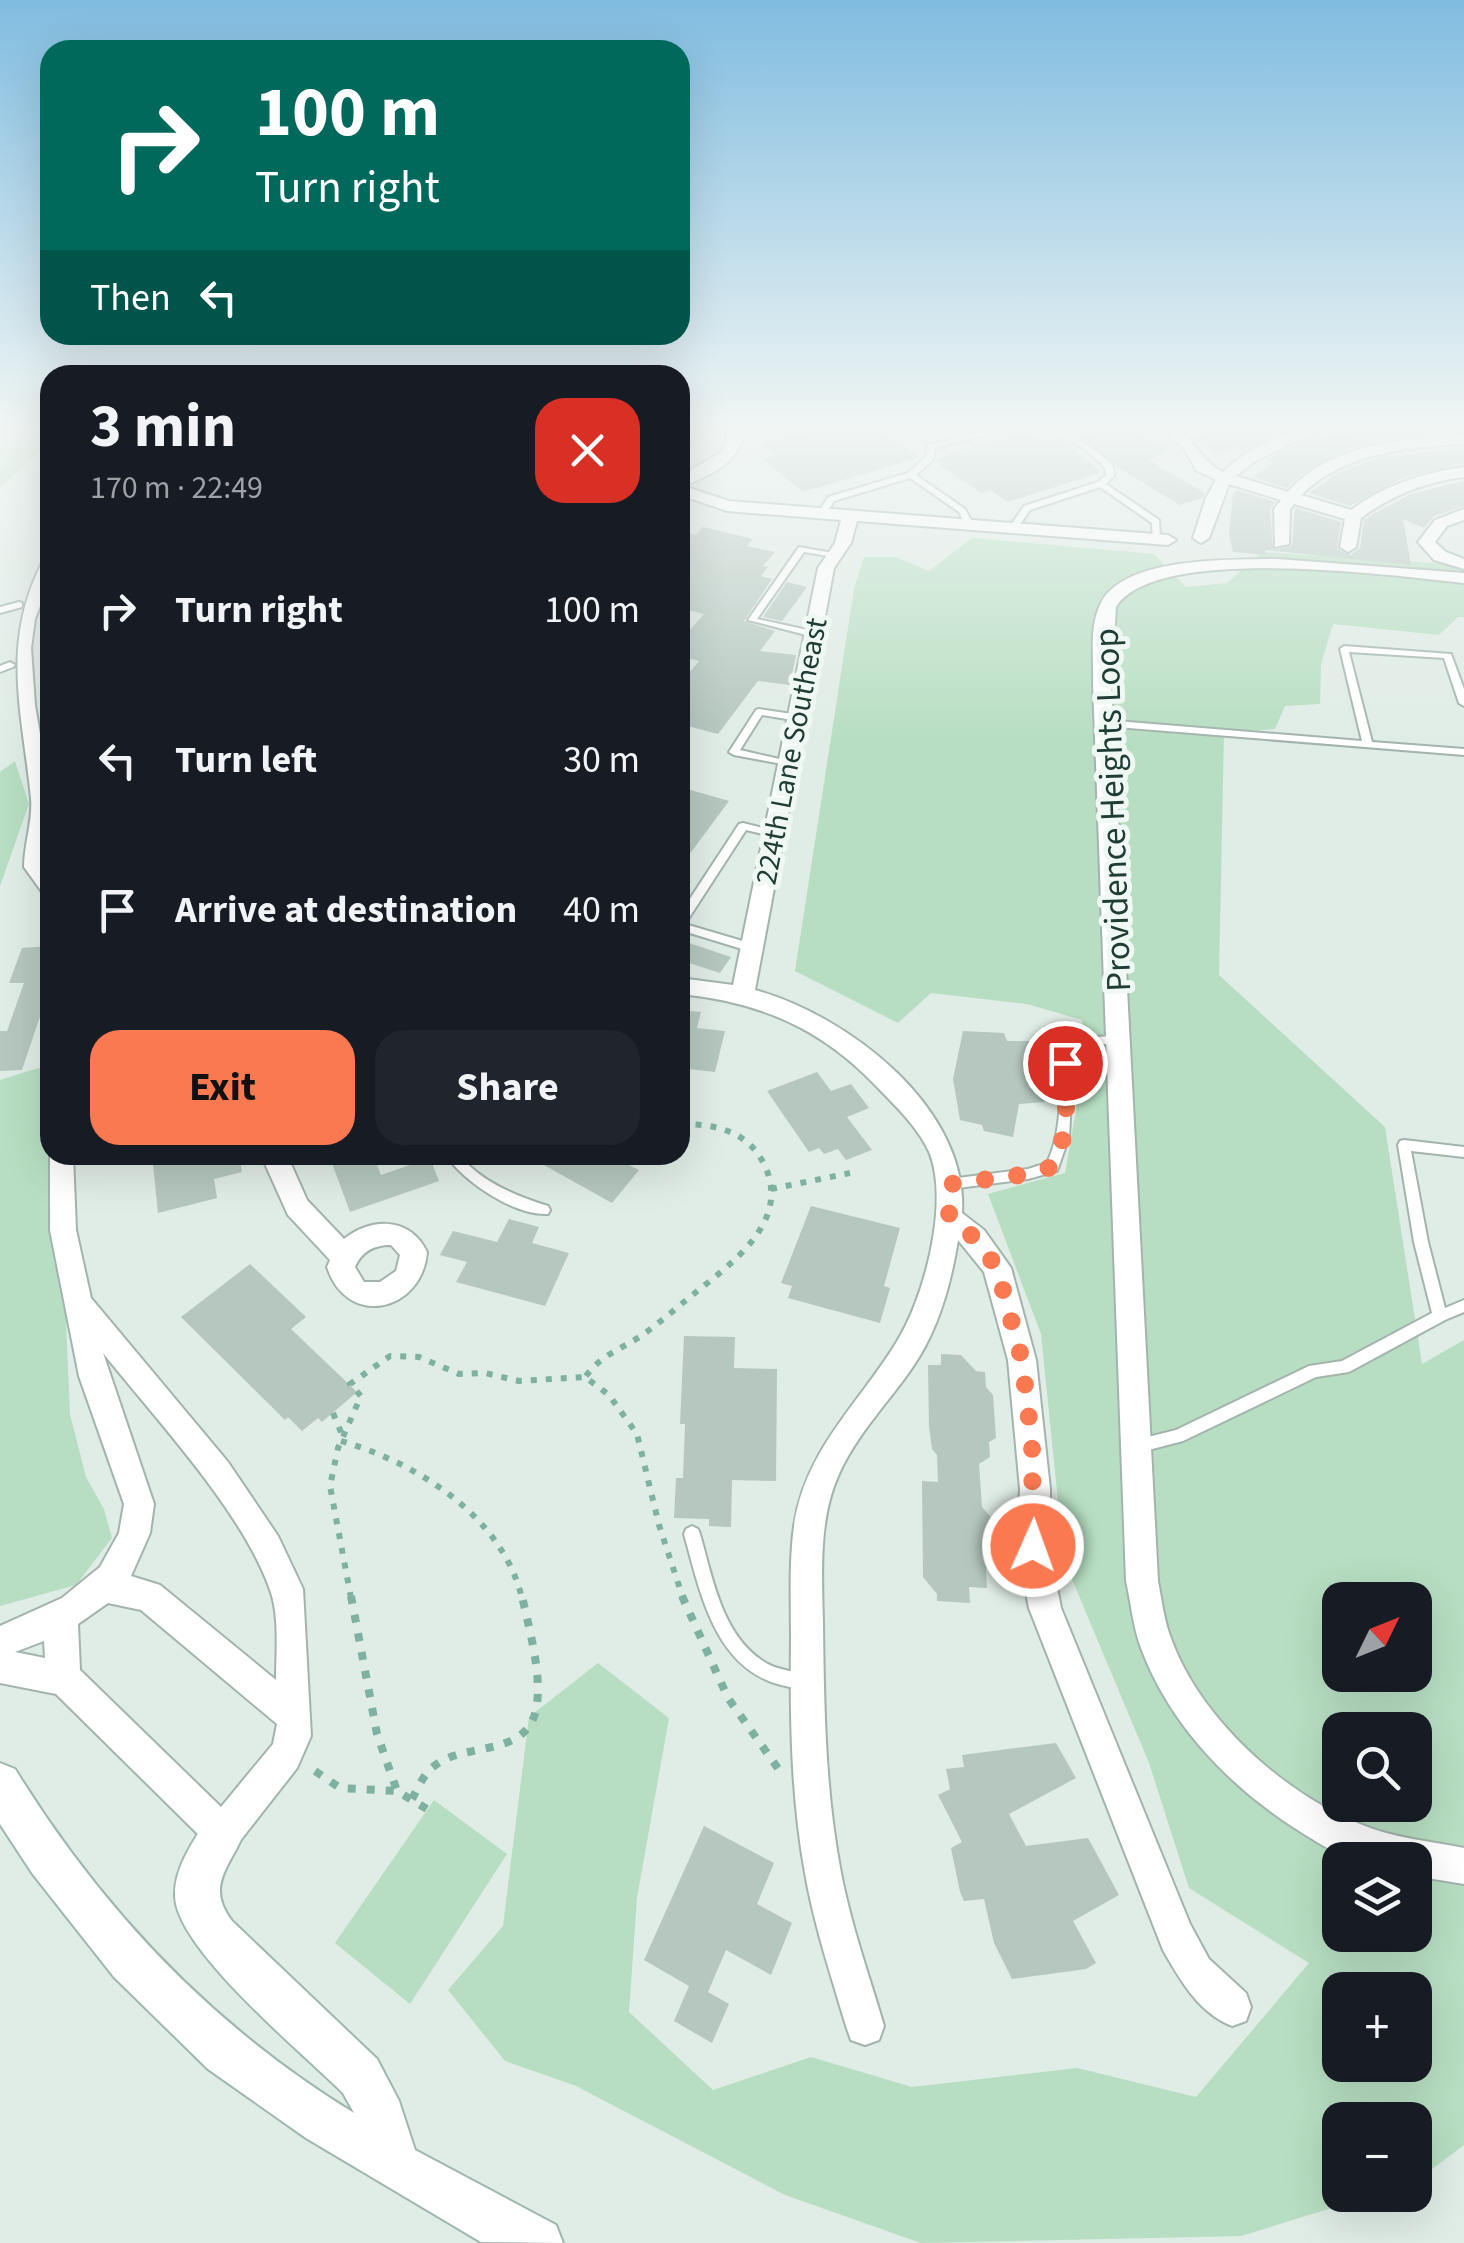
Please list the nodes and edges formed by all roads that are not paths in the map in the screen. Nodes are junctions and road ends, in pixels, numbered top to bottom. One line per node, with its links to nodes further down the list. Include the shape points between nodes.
1 (846, 531): 12 (street, 224th Lane Southeast)
2 (1049, 531): 9 (street)
3 (1160, 531): 9 (lane)
4 (1203, 531): 8 (street)
5 (1279, 531): 10 (street)
6 (1351, 531): 11 (street)
7 (1434, 531): 13 (street, via 1426,542 1440,556)
8 (1201, 538)
9 (1163, 539)
10 (1280, 544)
11 (1348, 547)
12 (833, 555): 17 (street, 224th Lane Southeast); 17 (lane, via 802,549 752,620)
13 (1464, 564)
14 (40, 574): 16 (street)
15 (1464, 578): 21 (street, Providence Heights Loop, via 1236,565 1139,576 1107,607)
16 (10, 608): 18 (street)
17 (814, 634): 20 (street, 224th Lane Southeast)
18 (5, 667): 25 (street)
19 (1464, 703): 22 (lane, via 1448,656 1344,649)
20 (799, 718): 24 (street, 224th Lane Southeast); 24 (lane, via 759,712 734,752)
21 (1104, 723): 22 (lane); 34 (street, Providence Heights Loop)
22 (1368, 744): 23 (lane)
23 (1464, 752)
24 (790, 764): 27 (street, 224th Lane Southeast)
25 (40, 779)
26 (40, 828): 28 (street, via 34,867)
27 (775, 834): 29 (lane, via 743,826); 31 (street, 224th Lane Southeast)
28 (40, 874)
29 (690, 908)
30 (690, 927): 31 (lane)
31 (752, 948): 33 (street, 224th Lane Southeast)
32 (690, 987): 33 (street)
33 (742, 992): 39 (street, via 813,1020 865,1058 942,1153)
34 (1118, 1040): 39 (lane, via 1069,1042 1066,1120 1052,1167); 46 (street, Providence Heights Loop)
35 (1464, 1152): 45 (lane, via 1404,1144)
36 (60, 1165): 44 (street, via 63,1230)
37 (278, 1165): 42 (street, via 297,1207)
38 (463, 1165): 40 (lane, via 492,1190)
39 (950, 1184): 41 (street)
40 (543, 1210)
41 (949, 1218): 53 (street, via 918,1334 820,1478 808,1555); 58 (street, via 997,1268 1022,1360 1034,1459 1033,1546 1045,1608 1176,1937 1196,1972)
42 (344, 1257)
43 (1464, 1306): 45 (lane)
44 (82, 1308): 48 (street, via 93,1376 139,1504 125,1558); 54 (street, via 218,1472 268,1547 287,1589)
45 (1440, 1316): 46 (lane, via 1344,1368 1314,1371 1178,1436)
46 (1136, 1446): 57 (street, Providence Heights Loop, via 1142,1581 1158,1647 1219,1744 1339,1834 1387,1852)
47 (692, 1534): 53 (lane, via 729,1638 762,1670)
48 (107, 1587): 49 (street); 54 (street, via 149,1596)
49 (62, 1618): 50 (street); 52 (street)
50 (0, 1642)
51 (0, 1666): 52 (street)
52 (66, 1679): 56 (street)
53 (807, 1683): 59 (street, via 823,1875)
54 (295, 1717): 56 (street, via 285,1756)
55 (0, 1784): 60 (main road, via 119,1950 225,2052)
56 (223, 1832): 60 (main road, via 197,1883 199,1915 360,2076 382,2118)
57 (1464, 1866)
58 (1232, 2007)
59 (866, 2026)
60 (394, 2166): 61 (main road)
61 (538, 2243)

